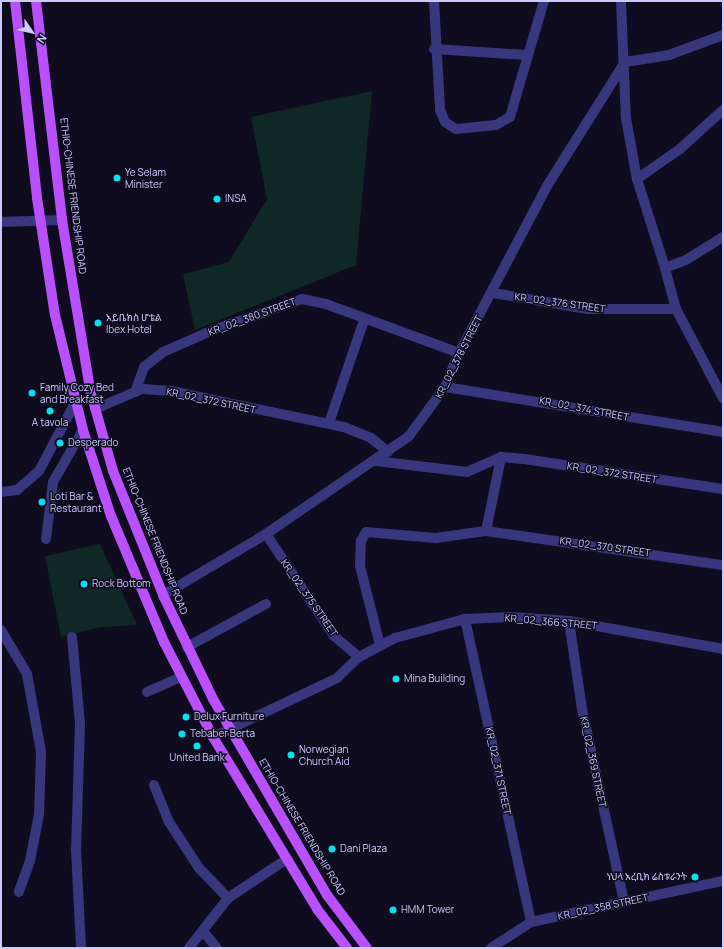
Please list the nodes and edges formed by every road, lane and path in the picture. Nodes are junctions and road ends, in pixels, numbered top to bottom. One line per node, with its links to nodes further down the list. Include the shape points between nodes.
1 (15, 1): 14 (main road)
2 (36, 1): 12 (main road, ETHIO-CHINESE FRIENDSHIP ROAD)
3 (434, 1): 7 (street)
4 (544, 1): 8 (street)
5 (621, 1): 9 (street)
6 (723, 35): 9 (street, via 668,55)
7 (434, 49): 8 (street); 8 (street, via 440,110 445,122 456,129 496,125 510,117)
8 (527, 55)
9 (625, 62): 11 (street, via 626,118); 17 (street, KR_02_378 STREET, via 547,186)
10 (723, 110): 11 (street, via 680,149)
11 (637, 179): 16 (street)
12 (62, 220): 14 (street); 25 (main road, ETHIO-CHINESE FRIENDSHIP ROAD)
13 (1, 222): 14 (street)
14 (41, 223): 24 (main road, via 55,315)
15 (723, 237): 16 (street, via 686,260)
16 (665, 268): 18 (street)
17 (493, 293): 18 (street, KR_02_376 STREET, via 588,309); 20 (street, KR_02_378 STREET)
18 (676, 309): 23 (street)
19 (364, 320): 20 (street, KR_02_380 STREET); 22 (street, KR_02_380 STREET, via 317,301 289,303 211,331 150,360); 26 (street)
20 (458, 353): 21 (street, KR_02_378 STREET)
21 (445, 387): 28 (street, KR_02_374 STREET); 29 (street, KR_02_378 STREET, via 409,436)
22 (135, 392): 25 (street, KR_02_372 STREET); 26 (street, KR_02_372 STREET, via 150,388 171,391)
23 (722, 394)
24 (76, 401): 27 (main road); 33 (street, via 39,471 17,490)
25 (96, 409): 38 (main road, ETHIO-CHINESE FRIENDSHIP ROAD, via 113,471)
26 (329, 423): 29 (street, KR_02_372 STREET, via 359,432)
27 (83, 430): 36 (street, via 53,482); 48 (main road, via 111,516)
28 (723, 432)
29 (388, 452): 31 (street, KR_02_378 STREET)
30 (501, 457): 31 (street, via 467,472); 32 (street, KR_02_372 STREET); 34 (street)
31 (376, 461): 35 (street, KR_02_378 STREET)
32 (723, 489)
33 (1, 492)
34 (486, 530): 37 (street, KR_02_370 STREET); 44 (street, KR_02_370 STREET, via 436,538 366,532 361,541 360,566)
35 (266, 534): 38 (street, KR_02_378 STREET); 47 (street, KR_02_375 STREET, via 334,636)
36 (46, 539)
37 (723, 565)
38 (163, 595): 45 (main road, ETHIO-CHINESE FRIENDSHIP ROAD)
39 (266, 604): 45 (street)
40 (465, 619): 41 (street, KR_02_366 STREET, via 510,617); 44 (street, KR_02_366 STREET); 58 (street, KR_02_371 STREET)
41 (569, 621): 46 (street, KR_02_366 STREET); 57 (street, KR_02_369 STREET, via 582,709)
42 (1, 630): 55 (street, via 27,674 41,746 39,814 30,861)
43 (72, 637): 60 (street, via 80,724 76,849)
44 (380, 645): 47 (street, KR_02_366 STREET)
45 (187, 646): 50 (main road, ETHIO-CHINESE FRIENDSHIP ROAD)
46 (723, 649)
47 (359, 657): 50 (street, KR_02_366 STREET, via 337,678)
48 (181, 677): 49 (street); 51 (main road)
49 (147, 692)
50 (230, 730): 51 (street, KR_02_366 STREET); 64 (main road, ETHIO-CHINESE FRIENDSHIP ROAD, via 326,895)
51 (213, 737): 53 (main road)
52 (154, 785): 56 (street, via 169,822 199,868)
53 (288, 859): 56 (street); 63 (main road, via 317,909)
54 (723, 881): 57 (street, KR_02_358 STREET)
55 (19, 892)
56 (228, 898): 59 (street)
57 (624, 901): 58 (street, KR_02_358 STREET)
58 (531, 922): 65 (street, KR_02_358 STREET)
59 (203, 931): 61 (street); 62 (street)
60 (81, 948)
61 (189, 948)
62 (217, 948)
63 (347, 948)
64 (367, 948)
65 (491, 948)

